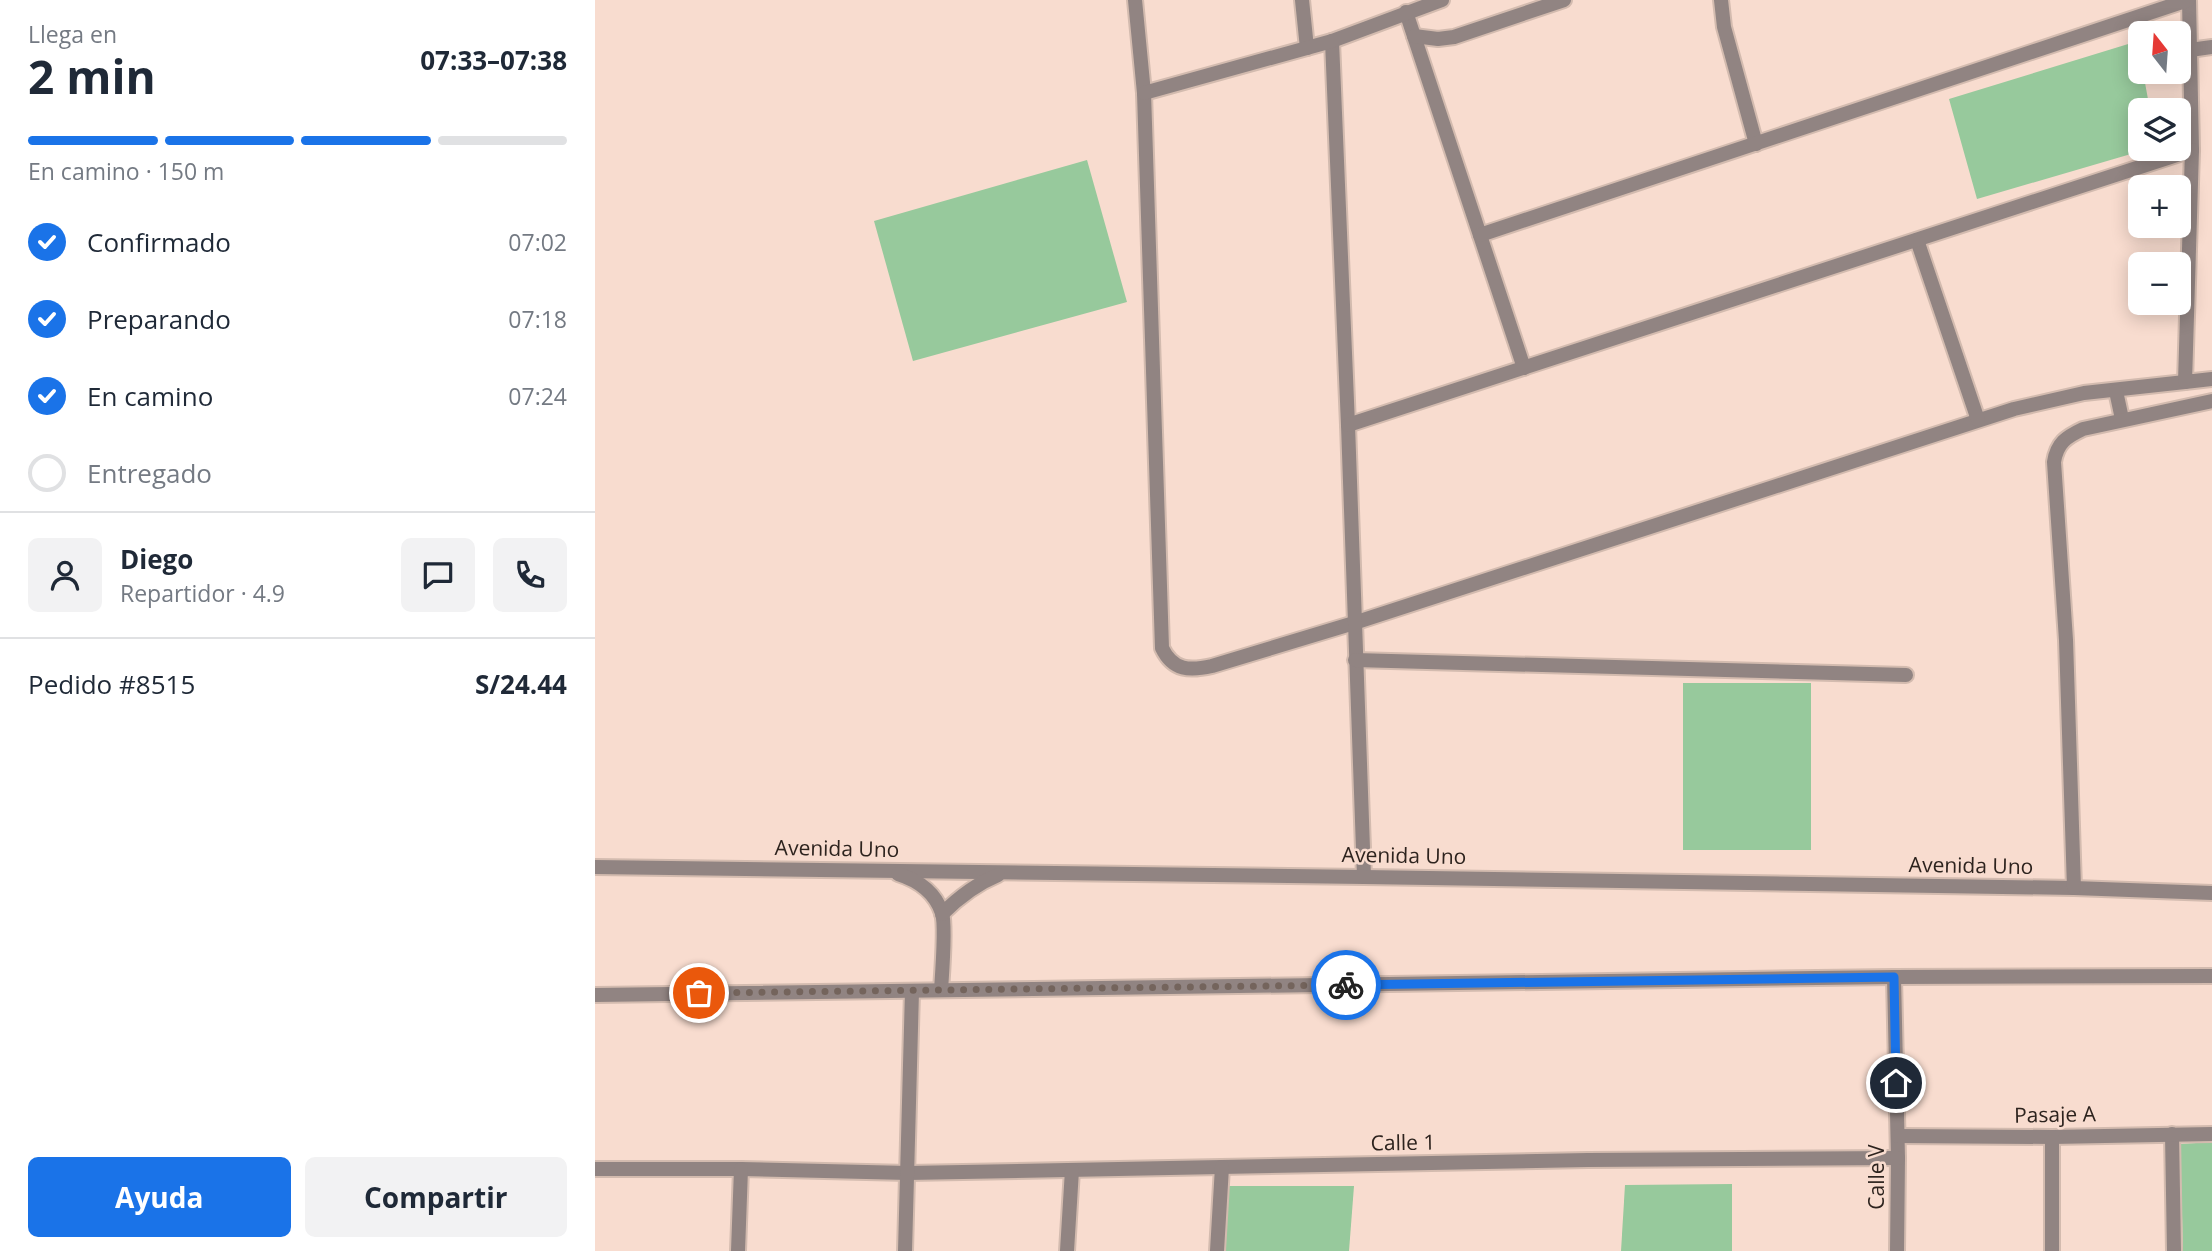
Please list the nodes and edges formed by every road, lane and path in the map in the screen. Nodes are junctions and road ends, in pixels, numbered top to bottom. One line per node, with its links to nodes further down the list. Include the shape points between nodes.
1 (1136, 0): 15 (street)
2 (1302, 0): 12 (street)
3 (1442, 0): 7 (street)
4 (1564, 0): 9 (street, via 1454,37)
5 (1721, 0): 16 (street)
6 (2189, 0): 8 (street); 16 (street)
7 (1406, 12): 9 (street); 10 (street)
8 (2189, 21)
9 (1414, 36): 18 (street)
10 (1332, 41): 12 (street); 27 (street)
11 (2212, 47): 13 (street)
12 (1307, 48): 15 (street)
13 (2191, 50)
14 (2191, 84): 17 (street)
15 (1144, 93): 28 (street, via 1162,648 1176,666 1188,670)
16 (1756, 144): 18 (street)
17 (2192, 150): 19 (street); 22 (street)
18 (1480, 236): 20 (street)
19 (1917, 240): 20 (street); 26 (street)
20 (1524, 368): 27 (street)
21 (2212, 379): 22 (street)
22 (2185, 382): 23 (street)
23 (2116, 391): 25 (street); 26 (street, via 2084,393)
24 (2212, 401): 25 (street)
25 (2122, 419): 35 (street, via 2067,437 2056,448 2054,463 2066,639)
26 (1978, 420): 28 (street)
27 (1349, 425): 28 (street)
28 (1354, 623): 29 (street)
29 (1355, 660): 30 (street); 34 (street)
30 (1906, 675)
31 (595, 867): 32 (street, Avenida Uno)
32 (887, 871): 33 (street, Avenida Uno); 37 (street, via 915,879 929,891)
33 (1003, 872): 34 (street, Avenida Uno); 37 (street, via 981,882)
34 (1364, 877): 35 (street, Avenida Uno)
35 (2074, 888): 36 (street, Avenida Uno)
36 (2212, 893)
37 (942, 914): 41 (street)
38 (2212, 976): 39 (street)
39 (1894, 977): 41 (street); 45 (street, Calle V)
40 (912, 990): 41 (street); 42 (street); 52 (street)
41 (941, 990)
42 (595, 995)
43 (2172, 1134): 44 (street, Pasaje A); 46 (street, Pasaje A); 59 (street)
44 (2212, 1134)
45 (1898, 1136): 46 (street, Pasaje A); 47 (street, Calle V)
46 (2052, 1138): 58 (street)
47 (1898, 1158): 48 (street, Calle 1); 57 (street, Calle V)
48 (1222, 1167): 51 (street, Calle 1); 56 (street)
49 (595, 1169): 50 (street, Calle 1)
50 (741, 1169): 52 (street, Calle 1); 53 (street)
51 (1072, 1170): 52 (street, Calle 1); 55 (street)
52 (908, 1173): 54 (street)
53 (738, 1251)
54 (905, 1251)
55 (1066, 1251)
56 (1217, 1251)
57 (1897, 1251)
58 (2052, 1251)
59 (2174, 1251)

